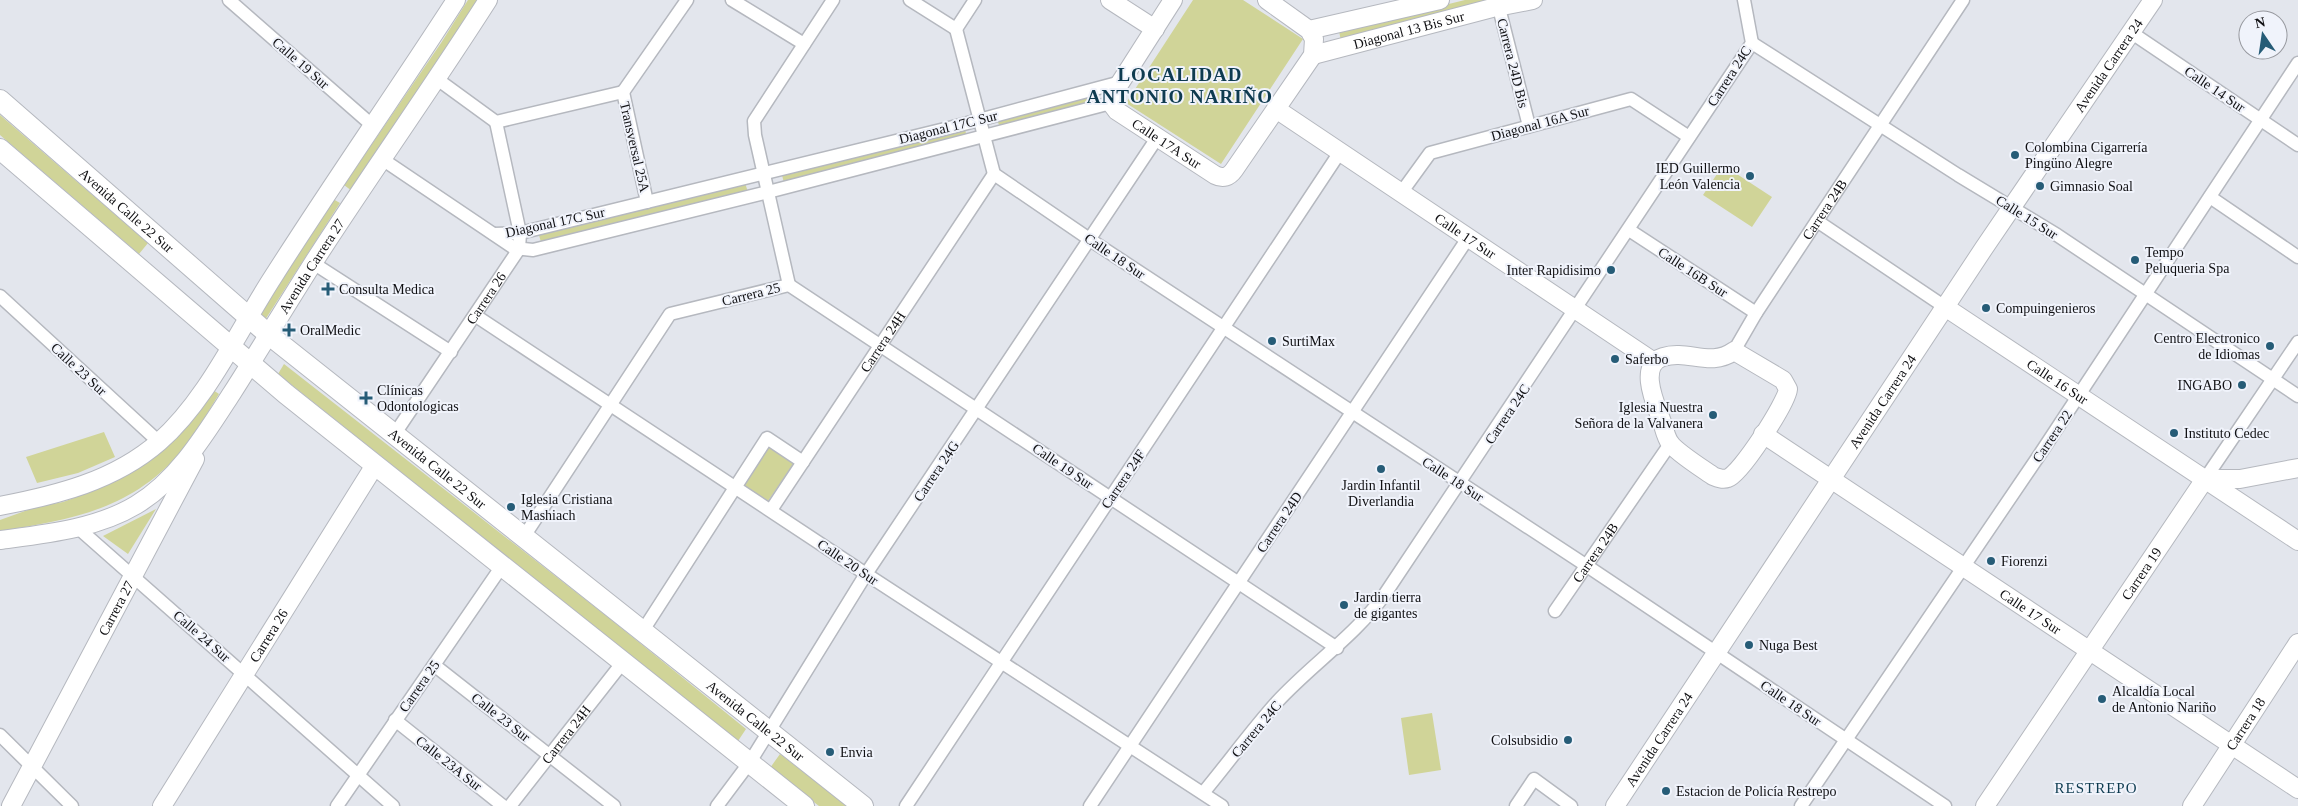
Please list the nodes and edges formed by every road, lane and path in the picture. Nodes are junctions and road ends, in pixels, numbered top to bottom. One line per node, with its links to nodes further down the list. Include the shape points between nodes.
1 (228, 0): 35 (street, Calle 19 Sur)
2 (456, 0): 35 (street, Avenida Carrera 27)
3 (488, 0): 26 (street, Avenida Carrera 27)
4 (686, 0): 28 (street)
5 (732, 0): 23 (street)
6 (833, 0): 23 (street, Carrera 25)
7 (910, 0): 18 (street)
8 (975, 0): 18 (street)
9 (1110, 0): 19 (street)
10 (1174, 0): 19 (street)
11 (1267, 0): 20 (street)
12 (1440, 0): 20 (street, Diagonal 13 Bis Sur)
13 (1533, 0): 17 (street, Diagonal 13 Bis Sur)
14 (1744, 0): 22 (street, Carrera 24C)
15 (1964, 0): 37 (street, Carrera 24B)
16 (2154, 0): 21 (street, Avenida Carrera 24)
17 (1498, 3): 24 (street, Diagonal 13 Bis Sur); 36 (street, Carrera 24D Bis)
18 (956, 29): 32 (street)
19 (1155, 29): 27 (street)
20 (1309, 30): 24 (street, via 1314,39)
21 (2132, 33): 33 (street, Calle 14 Sur); 53 (street, Avenida Carrera 24)
22 (1752, 43): 37 (street, Calle 15 Sur); 39 (street, Carrera 24C)
23 (804, 44): 45 (street, Carrera 25, via 754,121)
24 (1313, 55): 31 (street)
25 (2298, 63): 33 (street, Carrera 22)
26 (437, 79): 34 (street); 44 (street, Avenida Carrera 27)
27 (1121, 82): 30 (street); 32 (street, Diagonal 17C Sur)
28 (623, 92): 34 (street); 51 (street, Transversal 25A)
29 (0, 100): 70 (main road, Avenida Calle 22 Sur)
30 (1111, 103): 38 (street, Diagonal 17C Sur); 40 (street, Calle 17A Sur, via 1117,111)
31 (1276, 109): 40 (street, Calle 17A Sur, via 1234,170 1225,177 1215,175); 43 (street, Calle 17 Sur)
32 (980, 120): 38 (street); 45 (street, Diagonal 17C Sur)
33 (2260, 120): 41 (street, Calle 14 Sur); 50 (street, Carrera 22)
34 (496, 122): 56 (street, Carrera 26)
35 (374, 126): 47 (street, Avenida Carrera 27)
36 (1529, 126): 39 (street, Diagonal 16A Sur, via 1631,99); 49 (street, Diagonal 16A Sur, via 1430,153)
37 (1880, 126): 53 (street, Calle 15 Sur); 54 (street, Carrera 24B)
38 (984, 136): 46 (street); 48 (street, Diagonal 17C Sur)
39 (1689, 137): 55 (street, Carrera 24C)
40 (1157, 138): 59 (street, Carrera 24G)
41 (2298, 145)
42 (0, 148): 75 (main road)
43 (1340, 152): 49 (street, Calle 17 Sur); 71 (street, Carrera 24F)
44 (382, 159): 52 (street, Avenida Carrera 27); 57 (street)
45 (763, 173): 48 (street, Carrera 25); 51 (street, Diagonal 17C Sur)
46 (994, 174): 59 (street, Calle 18 Sur); 74 (street, Carrera 24H)
47 (330, 190): 52 (street); 70 (street, Avenida Carrera 27)
48 (768, 192): 60 (street, Diagonal 17C Sur, via 540,249); 63 (street, Carrera 25)
49 (1401, 193): 58 (street, Calle 17 Sur)
50 (2210, 197): 61 (street); 64 (street, Carrera 22)
51 (647, 202): 56 (street, Diagonal 17C Sur)
52 (352, 204): 62 (street, Avenida Carrera 27)
53 (2011, 208): 64 (street, Calle 15 Sur); 66 (street, Avenida Carrera 24)
54 (1817, 222): 66 (street, Calle 16 Sur); 68 (street, Carrera 24B)
55 (1629, 230): 67 (street, Carrera 24C); 68 (street, Calle 16B Sur)
56 (520, 233): 57 (street, Diagonal 17C Sur); 60 (street, Carrera 26)
57 (494, 234): 60 (street, Diagonal 17C Sur)
58 (1468, 238): 67 (street, Calle 17 Sur); 86 (street, Carrera 24D)
59 (1090, 240): 71 (street, Calle 18 Sur); 84 (street, Carrera 24G)
60 (519, 249): 69 (street, Carrera 26)
61 (2298, 257)
62 (313, 263): 72 (street, Avenida Carrera 27); 76 (street)
63 (789, 285): 74 (street, Calle 19 Sur); 83 (street, Carrera 25, via 670,314)
64 (2145, 294): 80 (street, Calle 15 Sur); 81 (street, Carrera 22)
65 (0, 296): 89 (street, Calle 23 Sur)
66 (1945, 307): 81 (street, Calle 16 Sur); 95 (street, Avenida Carrera 24)
67 (1575, 310): 78 (street, Calle 17 Sur); 96 (street, Carrera 24C)
68 (1756, 313): 77 (street, Carrera 24B)
69 (476, 316): 76 (street, Carrera 26); 83 (street, Calle 20 Sur)
70 (248, 317): 72 (main road, Avenida Calle 22 Sur); 75 (street, Avenida Carrera 27)
71 (1223, 328): 86 (street, Calle 18 Sur); 98 (street, Carrera 24F)
72 (268, 334): 79 (street, Avenida Carrera 27); 88 (main road, Avenida Calle 22 Sur)
73 (2298, 342): 80 (street, Carrera 19)
74 (881, 345): 84 (street, Calle 19 Sur); 91 (street, Carrera 24H)
75 (230, 347): 79 (main road); 89 (street, Avenida Carrera 27, via 189,410)
76 (451, 352): 88 (street, Carrera 26)
77 (1734, 352): 78 (street, via 1716,359 1671,355); 87 (street, via 1783,380 1788,389)
78 (1654, 362): 90 (street, via 1650,372 1651,389)
79 (250, 364): 85 (street, Avenida Carrera 27); 92 (main road)
80 (2274, 380): 82 (street, Calle 15 Sur); 94 (street, Carrera 19)
81 (2079, 396): 94 (street, Calle 16 Sur); 107 (street, Carrera 22)
82 (2298, 396)
83 (611, 404): 97 (street, Calle 20 Sur); 102 (street, Carrera 25)
84 (978, 409): 98 (street, Calle 19 Sur); 108 (street, Carrera 24G)
85 (220, 411): 101 (street, Avenida Carrera 27, via 189,455 152,494 118,514); 109 (street, Carrera 27)
86 (1352, 412): 96 (street, Calle 18 Sur); 110 (street, Carrera 24D)
87 (1763, 434): 90 (street, via 1739,471 1728,478 1713,476); 95 (street, Calle 17 Sur)
88 (394, 435): 102 (main road, Avenida Calle 22 Sur)
89 (159, 442): 99 (street, Avenida Carrera 27, via 110,474 80,488)
90 (1670, 444): 106 (street, Carrera 24B)
91 (803, 462): 97 (street, via 767,438); 100 (street, Carrera 24H)
92 (375, 465): 105 (main road); 120 (street, Carrera 26)
93 (2298, 468): 94 (street, via 2240,480)
94 (2205, 479): 104 (street, Calle 16 Sur); 115 (street, Carrera 19)
95 (1832, 480): 107 (street, Calle 17 Sur); 116 (street, Avenida Carrera 24)
96 (1460, 484): 106 (street, Calle 18 Sur); 114 (street, Carrera 24C, via 1373,610)
97 (735, 486): 100 (street, Calle 20 Sur); 112 (street)
98 (1111, 497): 110 (street, Calle 19 Sur); 118 (street, Carrera 24F)
99 (0, 506)
100 (772, 510): 108 (street, Calle 20 Sur)
101 (76, 527): 103 (street, Avenida Carrera 27); 109 (street, Calle 24 Sur)
102 (523, 538): 112 (main road, Avenida Calle 22 Sur)
103 (0, 540)
104 (2298, 541)
105 (502, 566): 117 (main road); 119 (street, Carrera 25)
106 (1586, 566): 111 (street, Carrera 24B); 116 (street, Calle 18 Sur)
107 (1963, 567): 115 (street, Calle 17 Sur); 124 (street, Carrera 22)
108 (866, 574): 118 (street, Calle 20 Sur); 122 (street, Carrera 24G)
109 (133, 576): 120 (street, Calle 24 Sur); 129 (street, Carrera 27)
110 (1239, 582): 114 (street, Calle 19 Sur); 126 (street, Carrera 24D)
111 (1555, 612)
112 (642, 632): 122 (main road, Avenida Calle 22 Sur)
113 (2298, 644): 125 (street, Carrera 18)
114 (1337, 648): 132 (street, Carrera 24C, via 1308,671 1278,702)
115 (2091, 650): 125 (street, Calle 17 Sur); 152 (street, Carrera 19)
116 (1716, 653): 124 (street, Calle 18 Sur); 149 (street, Avenida Carrera 24)
117 (622, 662): 127 (street, Carrera 24H); 128 (main road)
118 (1002, 662): 126 (street, Calle 20 Sur); 144 (street, Carrera 24F)
119 (434, 665): 121 (street, Carrera 25); 127 (street, Calle 23 Sur)
120 (244, 674): 130 (street, Calle 24 Sur); 135 (street, Carrera 26)
121 (395, 720): 130 (street, Carrera 25); 138 (street, Calle 23A Sur)
122 (769, 732): 128 (street, Carrera 24G); 143 (main road, Avenida Calle 22 Sur)
123 (0, 735): 129 (street)
124 (1845, 739): 150 (street, Carrera 22); 151 (street, Calle 18 Sur)
125 (2232, 745): 131 (street, Calle 17 Sur); 153 (street, Carrera 18)
126 (1130, 746): 132 (street, Calle 20 Sur); 145 (street, Carrera 24D)
127 (550, 755): 139 (street, Carrera 24H); 140 (street, Calle 23 Sur)
128 (750, 762): 141 (street, Carrera 24G); 142 (main road)
129 (32, 767): 133 (street, Carrera 27); 134 (street)
130 (359, 775): 136 (street, Carrera 25); 137 (street, Calle 24 Sur)
131 (2298, 789)
132 (1203, 793): 146 (street, Calle 20 Sur)
133 (11, 806)
134 (72, 806)
135 (162, 806)
136 (337, 806)
137 (394, 806)
138 (503, 806)
139 (510, 806)
140 (614, 806)
141 (717, 806)
142 (804, 806)
143 (863, 806)
144 (906, 806)
145 (1090, 806)
146 (1222, 806)
147 (1516, 806): 148 (street, via 1534,779)
148 (1571, 806)
149 (1615, 806)
150 (1801, 806)
151 (1945, 806)
152 (1985, 806)
153 (2192, 806)

